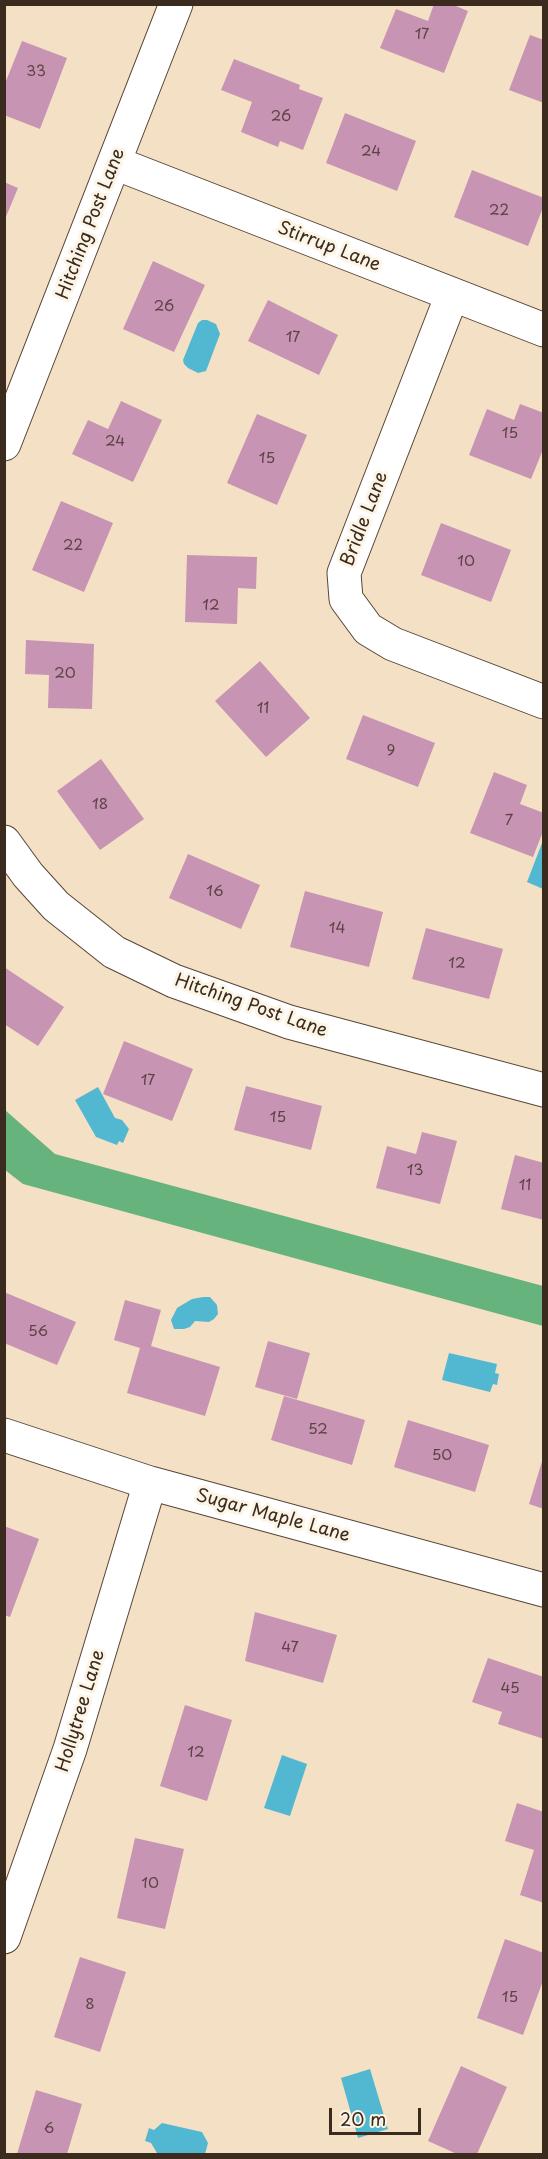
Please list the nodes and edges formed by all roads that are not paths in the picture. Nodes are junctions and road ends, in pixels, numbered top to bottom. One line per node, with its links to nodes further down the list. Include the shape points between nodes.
1 (176, 4): 2 (street, Hitching Post Lane)
2 (115, 164): 3 (street, Stirrup Lane); 5 (street, Hitching Post Lane)
3 (452, 295): 4 (street, Stirrup Lane); 6 (street, Bridle Lane, via 344,573 346,599 368,629 393,644)
4 (543, 330)
5 (4, 444)
6 (543, 702)
7 (4, 842): 8 (street, Hitching Post Lane, via 56,906 114,952 174,981 289,1023)
8 (543, 1090)
9 (4, 1434): 10 (street, Sugar Maple Lane)
10 (150, 1483): 11 (street, Sugar Maple Lane); 12 (street, Hollytree Lane, via 70,1749)
11 (543, 1590)
12 (4, 1937)

